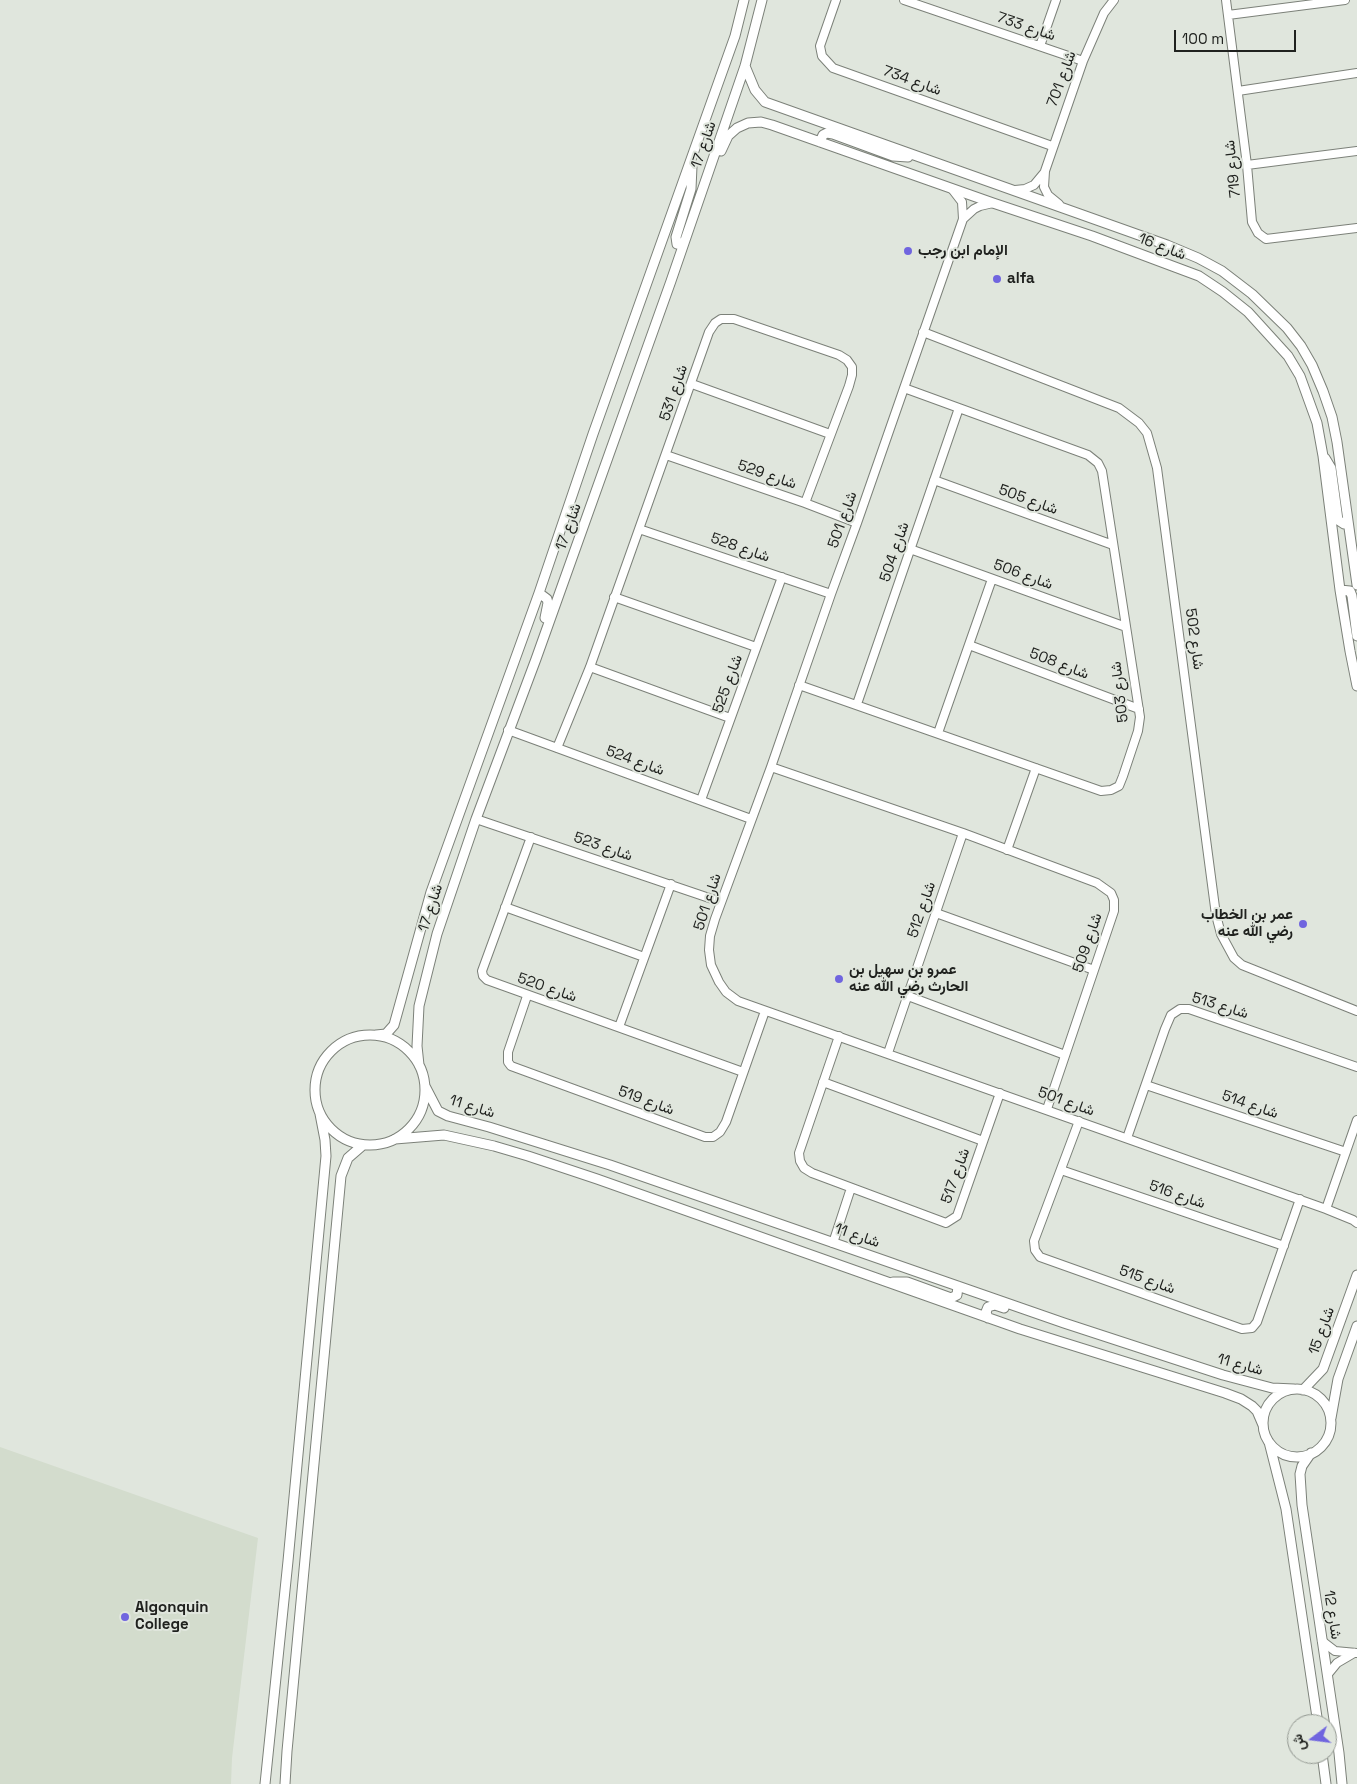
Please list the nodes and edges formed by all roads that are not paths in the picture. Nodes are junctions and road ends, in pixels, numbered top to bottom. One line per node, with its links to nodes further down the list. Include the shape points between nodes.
1 (744, 0): 18 (street, شارع 17, via 735,36)
2 (762, 0): 12 (street, شارع 17)
3 (836, 0): 16 (street, شارع 734, via 820,46 822,56 833,68)
4 (904, 0): 10 (street, شارع 733)
5 (1056, 0): 10 (street)
6 (1114, 0): 11 (street, شارع 701, via 1104,13)
7 (1226, 0): 9 (street, شارع 719)
8 (1345, 0): 9 (street)
9 (1228, 14): 14 (street, شارع 719)
10 (1040, 46): 11 (street, شارع 733)
11 (1083, 61): 16 (street, شارع 701)
12 (745, 66): 19 (street, شارع 16, via 754,90 765,102); 22 (street, شارع 17)
13 (1357, 73): 14 (street)
14 (1238, 91): 20 (street, شارع 719)
15 (820, 142): 19 (street, via 827,133 893,156); 22 (street, شارع 16, via 761,122 748,123 728,136); 23 (street, شارع 16)
16 (1052, 146): 21 (street, شارع 701)
17 (1357, 151): 20 (street)
18 (693, 156): 29 (street, via 691,189 676,237 677,244); 48 (street, شارع 17)
19 (921, 158): 24 (street, شارع 16)
20 (1247, 165): 28 (street, شارع 719, via 1252,222 1266,239)
21 (1045, 171): 24 (street, via 1034,185); 26 (street, شارع 701, via 1044,187 1048,195)
22 (706, 180): 29 (street, شارع 17)
23 (951, 188): 25 (street, شارع 16); 27 (street, via 962,202)
24 (1014, 190): 26 (street, شارع 16)
25 (993, 203): 27 (street, via 974,209); 36 (street, شارع 16, via 1138,252 1199,276 1223,292 1248,312 1288,356 1300,376 1317,423)
26 (1064, 208): 40 (street, شارع 16, via 1198,258 1252,294 1287,328 1312,365 1332,416)
27 (963, 219): 30 (street, شارع 501)
28 (1357, 228)
29 (683, 245): 55 (street, شارع 17)
30 (923, 332): 32 (street, شارع 501); 82 (street, شارع 502, via 1118,408 1146,433 1157,468 1221,934 1234,958 1242,965)
31 (692, 384): 34 (street); 34 (street, شارع 531, via 709,332 721,319 734,319 839,355 852,367 852,375); 35 (street, شارع 531)
32 (904, 388): 33 (street, شارع 503); 39 (street, شارع 501)
33 (959, 408): 37 (street, شارع 504); 42 (street, شارع 503, via 1088,455 1098,463)
34 (830, 434): 38 (street, شارع 531)
35 (666, 455): 38 (street, شارع 529); 41 (street, شارع 531)
36 (1323, 456): 40 (street, via 1331,468 1338,520); 47 (street, شارع 16)
37 (934, 480): 42 (street, شارع 505); 43 (street, شارع 504)
38 (804, 503): 39 (street, شارع 529)
39 (857, 523): 49 (street, شارع 501)
40 (1348, 523): 46 (street, شارع 16)
41 (640, 528): 44 (street, شارع 528); 50 (street, شارع 531)
42 (1113, 545): 51 (street, شارع 503)
43 (910, 549): 45 (street, شارع 506); 59 (street, شارع 504)
44 (782, 577): 49 (street, شارع 528); 54 (street, شارع 525)
45 (992, 579): 51 (street, شارع 506); 53 (street)
46 (1357, 585)
47 (1340, 590): 52 (street, via 1350,591 1352,596); 58 (street, شارع 16)
48 (539, 593): 55 (street, via 547,599 548,610 534,652); 84 (street, شارع 17, via 431,892 394,1025 386,1034)
49 (831, 594): 57 (street, شارع 501)
50 (614, 597): 54 (street); 56 (street, شارع 531)
51 (1126, 628): 60 (street, شارع 503)
52 (1357, 636)
53 (969, 645): 60 (street, شارع 508); 63 (street)
54 (756, 647): 61 (street, شارع 525)
55 (536, 659): 62 (street, شارع 17)
56 (590, 668): 61 (street); 64 (street, شارع 531)
57 (799, 685): 59 (street, شارع 503); 65 (street, شارع 501)
58 (1357, 686)
59 (857, 704): 63 (street, شارع 503)
60 (1138, 709): 66 (street, شارع 503, via 1138,730 1119,786 1101,791)
61 (730, 718): 67 (street, شارع 525)
62 (508, 730): 64 (street, شارع 524); 68 (street, شارع 17)
63 (938, 733): 66 (street, شارع 503)
64 (558, 748): 67 (street, شارع 524)
65 (771, 767): 69 (street, شارع 501); 70 (street, شارع 509)
66 (1036, 768): 72 (street)
67 (701, 800): 69 (street, شارع 524)
68 (476, 819): 71 (street, شارع 523); 88 (street, شارع 17, via 426,974 417,1030)
69 (751, 819): 74 (street, شارع 501)
70 (963, 833): 72 (street, شارع 509); 76 (street, شارع 512)
71 (530, 837): 73 (street, شارع 523); 75 (street, شارع 520)
72 (1007, 850): 78 (street, شارع 509, via 1096,883 1111,892 1114,911)
73 (671, 884): 74 (street, شارع 523); 77 (street)
74 (721, 902): 81 (street, شارع 501, via 710,936 711,966 726,992)
75 (506, 907): 77 (street); 79 (street, شارع 520, via 482,971 483,976)
76 (936, 914): 78 (street); 80 (street, شارع 512)
77 (644, 957): 83 (street)
78 (1094, 970): 87 (street, شارع 509)
79 (527, 996): 83 (street, شارع 520); 90 (street, شارع 519, via 508,1052 510,1066 696,1134 713,1137 720,1132)
80 (908, 996): 86 (street, شارع 512); 87 (street)
81 (765, 1011): 85 (street, شارع 501); 90 (street, شارع 519)
82 (1357, 1011)
83 (619, 1027): 90 (street, شارع 520)
84 (376, 1034): 88 (street, via 394,1040 408,1050); 96 (street, via 344,1041 330,1051 320,1065 315,1081 315,1098)
85 (839, 1036): 86 (street, شارع 501); 91 (street, شارع 517)
86 (888, 1053): 94 (street, شارع 501)
87 (1065, 1055): 95 (street, شارع 509)
88 (419, 1065): 93 (street)
89 (1357, 1067): 92 (street, شارع 513, via 1189,1009 1180,1009 1171,1015)
90 (743, 1072)
91 (823, 1082): 101 (street); 105 (street, شارع 517, via 799,1153 800,1161 812,1173)
92 (1146, 1085): 99 (street, شارع 513); 103 (street, شارع 514)
93 (425, 1086): 100 (street, via 424,1102 418,1117); 109 (street, شارع 11, via 438,1111 448,1116 610,1165)
94 (1000, 1093): 95 (street, شارع 501); 101 (street, شارع 517)
95 (1047, 1109): 98 (street, شارع 501)
96 (320, 1114): 102 (street, via 338,1135); 127 (street, via 326,1156)
97 (1357, 1120): 103 (street)
98 (1079, 1121): 99 (street, شارع 501); 104 (street, شارع 515)
99 (1128, 1138): 106 (street, شارع 501)
100 (395, 1139): 102 (street); 112 (street, شارع 11, via 444,1135 494,1146 597,1179)
101 (983, 1141): 105 (street, شارع 517, via 957,1216 946,1223)
102 (362, 1145): 128 (street, via 348,1158 341,1176)
103 (1346, 1152): 107 (street)
104 (1061, 1170): 110 (street, شارع 516); 110 (street, شارع 515, via 1034,1241 1040,1257 1242,1329 1252,1328 1257,1322)
105 (851, 1188): 109 (street)
106 (1300, 1199): 107 (street, شارع 501); 110 (street, شارع 515)
107 (1326, 1208): 108 (street, شارع 501)
108 (1356, 1221)
109 (833, 1243): 113 (street, شارع 11)
110 (1284, 1246)
111 (1357, 1275): 117 (street, شارع 15, via 1322,1370)
112 (882, 1281): 113 (street, via 907,1282 951,1298 957,1295); 114 (street, شارع 11)
113 (958, 1286): 115 (street, شارع 11)
114 (988, 1318): 115 (street, via 988,1307 995,1304 1037,1319); 119 (street, شارع 11, via 1240,1399 1258,1411)
115 (1064, 1323): 117 (street, شارع 11, via 1222,1375 1272,1388)
116 (1357, 1326): 118 (street, شارع 15, via 1338,1379)
117 (1299, 1389): 118 (street, via 1314,1393 1322,1400); 119 (street, via 1284,1391 1275,1397 1266,1410)
118 (1330, 1420): 121 (street, via 1326,1440)
119 (1263, 1425): 120 (street)
120 (1269, 1442): 121 (street, via 1283,1454 1302,1456); 125 (street, شارع 12, via 1286,1509)
121 (1311, 1453): 122 (street, شارع 12, via 1302,1466 1300,1480)
122 (1322, 1641): 123 (street, via 1335,1651); 124 (street, شارع 12)
123 (1356, 1653): 124 (street, via 1337,1663)
124 (1328, 1674): 130 (street, شارع 12)
125 (1317, 1714)
126 (1323, 1764): 129 (street)
127 (265, 1784)
128 (285, 1784)
129 (1326, 1784)
130 (1342, 1784)

